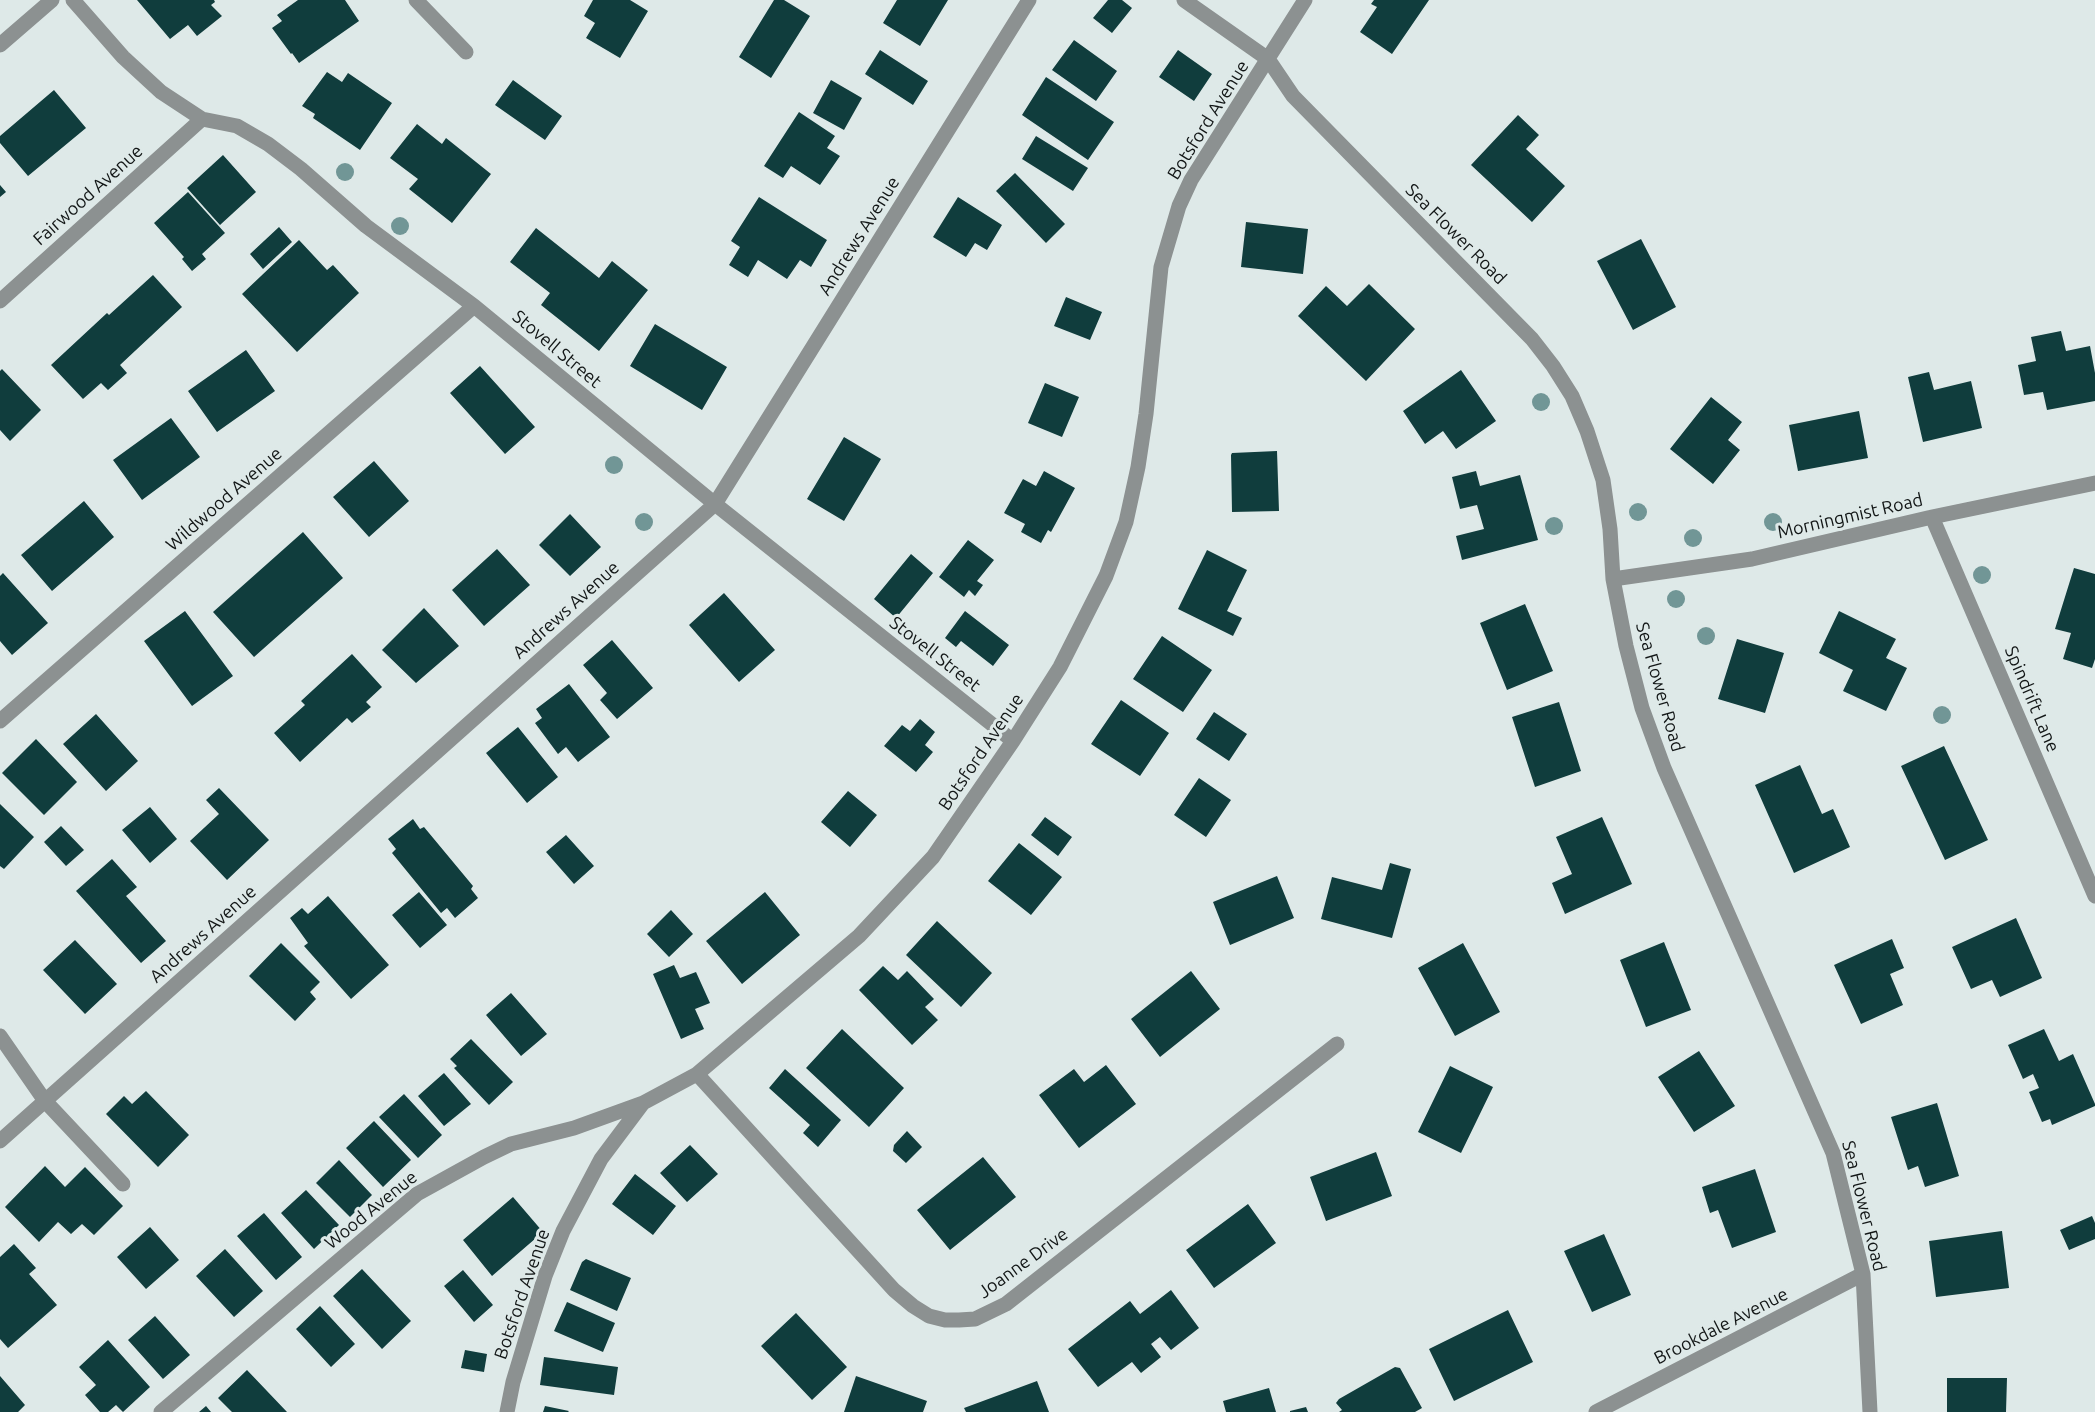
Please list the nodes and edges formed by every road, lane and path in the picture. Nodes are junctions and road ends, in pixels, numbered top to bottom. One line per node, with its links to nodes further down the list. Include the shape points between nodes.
1 (52, 0): 7 (street)
2 (72, 0): 10 (street, Stovell Street, via 161,92)
3 (416, 0): 8 (street)
4 (1029, 0): 14 (street, Andrews Avenue)
5 (1185, 0): 9 (street)
6 (1305, 0): 9 (street, Botsford Avenue)
7 (0, 45)
8 (466, 52)
9 (1268, 59): 16 (street, Sea Flower Road, via 1293,96 1508,313 1553,366 1572,396 1603,480); 18 (street, Botsford Avenue, via 1191,180 1179,206 1161,267 1146,414 1126,522 1106,576 1060,667)
10 (202, 118): 11 (street, Fairwood Avenue); 12 (street, Stovell Street, via 237,126 268,144 366,226)
11 (0, 301)
12 (474, 306): 14 (street, Stovell Street); 17 (street, Wildwood Avenue)
13 (2095, 483): 15 (street, Morningmist Road)
14 (715, 504): 18 (street, Stovell Street); 23 (street, Andrews Avenue)
15 (1932, 517): 16 (street, Morningmist Road, via 1752,559); 19 (street, Spindrift Lane)
16 (1613, 579): 27 (street, Sea Flower Road, via 1642,708 1664,768 1833,1153)
17 (0, 721)
18 (1013, 741): 22 (street, Botsford Avenue, via 933,857 859,936)
19 (2095, 897)
20 (0, 1036): 23 (street)
21 (1337, 1044): 22 (street, Joanne Drive, via 1006,1304 975,1319 959,1320 929,1316 894,1290)
22 (697, 1074): 24 (street, Botsford Avenue)
23 (45, 1101): 25 (street, Andrews Avenue); 26 (street)
24 (643, 1103): 28 (street, Wood Avenue, via 574,1128 511,1144 417,1194); 29 (street, Botsford Avenue, via 602,1159 563,1232 545,1276)
25 (0, 1141)
26 (123, 1184)
27 (1863, 1274): 30 (street, Brookdale Avenue); 31 (street, Sea Flower Road)
28 (161, 1412)
29 (507, 1412)
30 (1596, 1412)
31 (1870, 1412)

